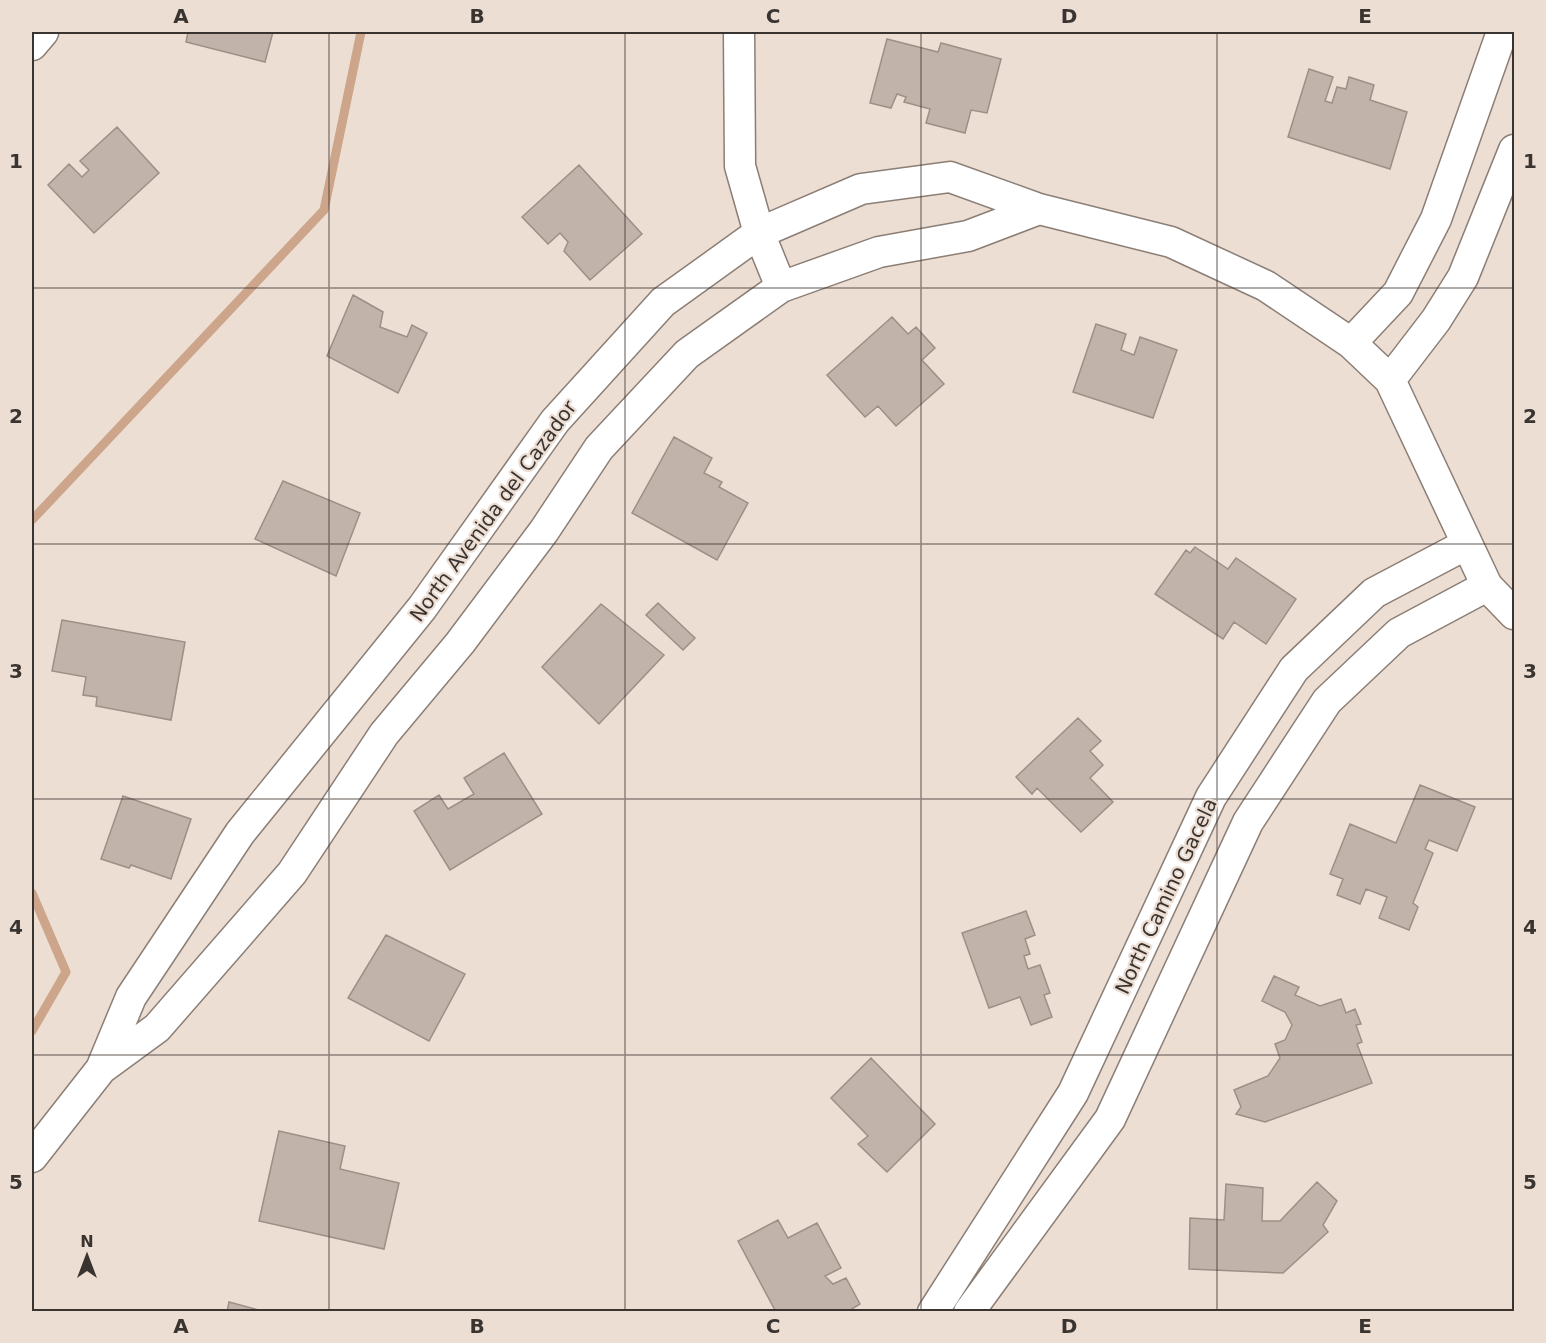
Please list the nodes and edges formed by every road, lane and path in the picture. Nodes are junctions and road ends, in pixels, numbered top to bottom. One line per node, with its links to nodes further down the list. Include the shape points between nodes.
1 (43, 32): 4 (street)
2 (739, 32): 7 (street, via 740,166)
3 (1502, 32): 9 (street, via 1436,219 1398,293)
4 (32, 45)
5 (1515, 150): 10 (street, via 1462,277 1436,320)
6 (1039, 208): 7 (street, North Avenida del Cazador, via 950,177 861,189); 8 (street, North Avenida del Cazador, via 968,236 879,252); 9 (street, North Avenida del Cazador, via 1171,242 1266,286)
7 (759, 233): 8 (street); 16 (street, North Avenida del Cazador, via 663,302 555,421 422,608 240,833 131,997)
8 (781, 287): 16 (street, North Avenida del Cazador, via 687,354 599,448 544,531 384,734 292,873 157,1028)
9 (1351, 343): 10 (street, North Avenida del Cazador)
10 (1390, 380): 11 (street, North Avenida del Cazador)
11 (1467, 544): 12 (street, North Avenida del Cazador); 14 (street, North Camino Gacela, via 1374,593 1294,669 1211,797)
12 (1487, 586): 13 (street, North Avenida del Cazador); 15 (street, North Camino Gacela, via 1399,633 1327,701 1248,822)
13 (1515, 614)
14 (1161, 907): 15 (street); 18 (street, North Camino Gacela, via 1073,1093)
15 (1194, 940): 18 (street, North Camino Gacela, via 1110,1119)
16 (101, 1069): 17 (street, North Avenida del Cazador)
17 (33, 1150)
18 (951, 1308)

